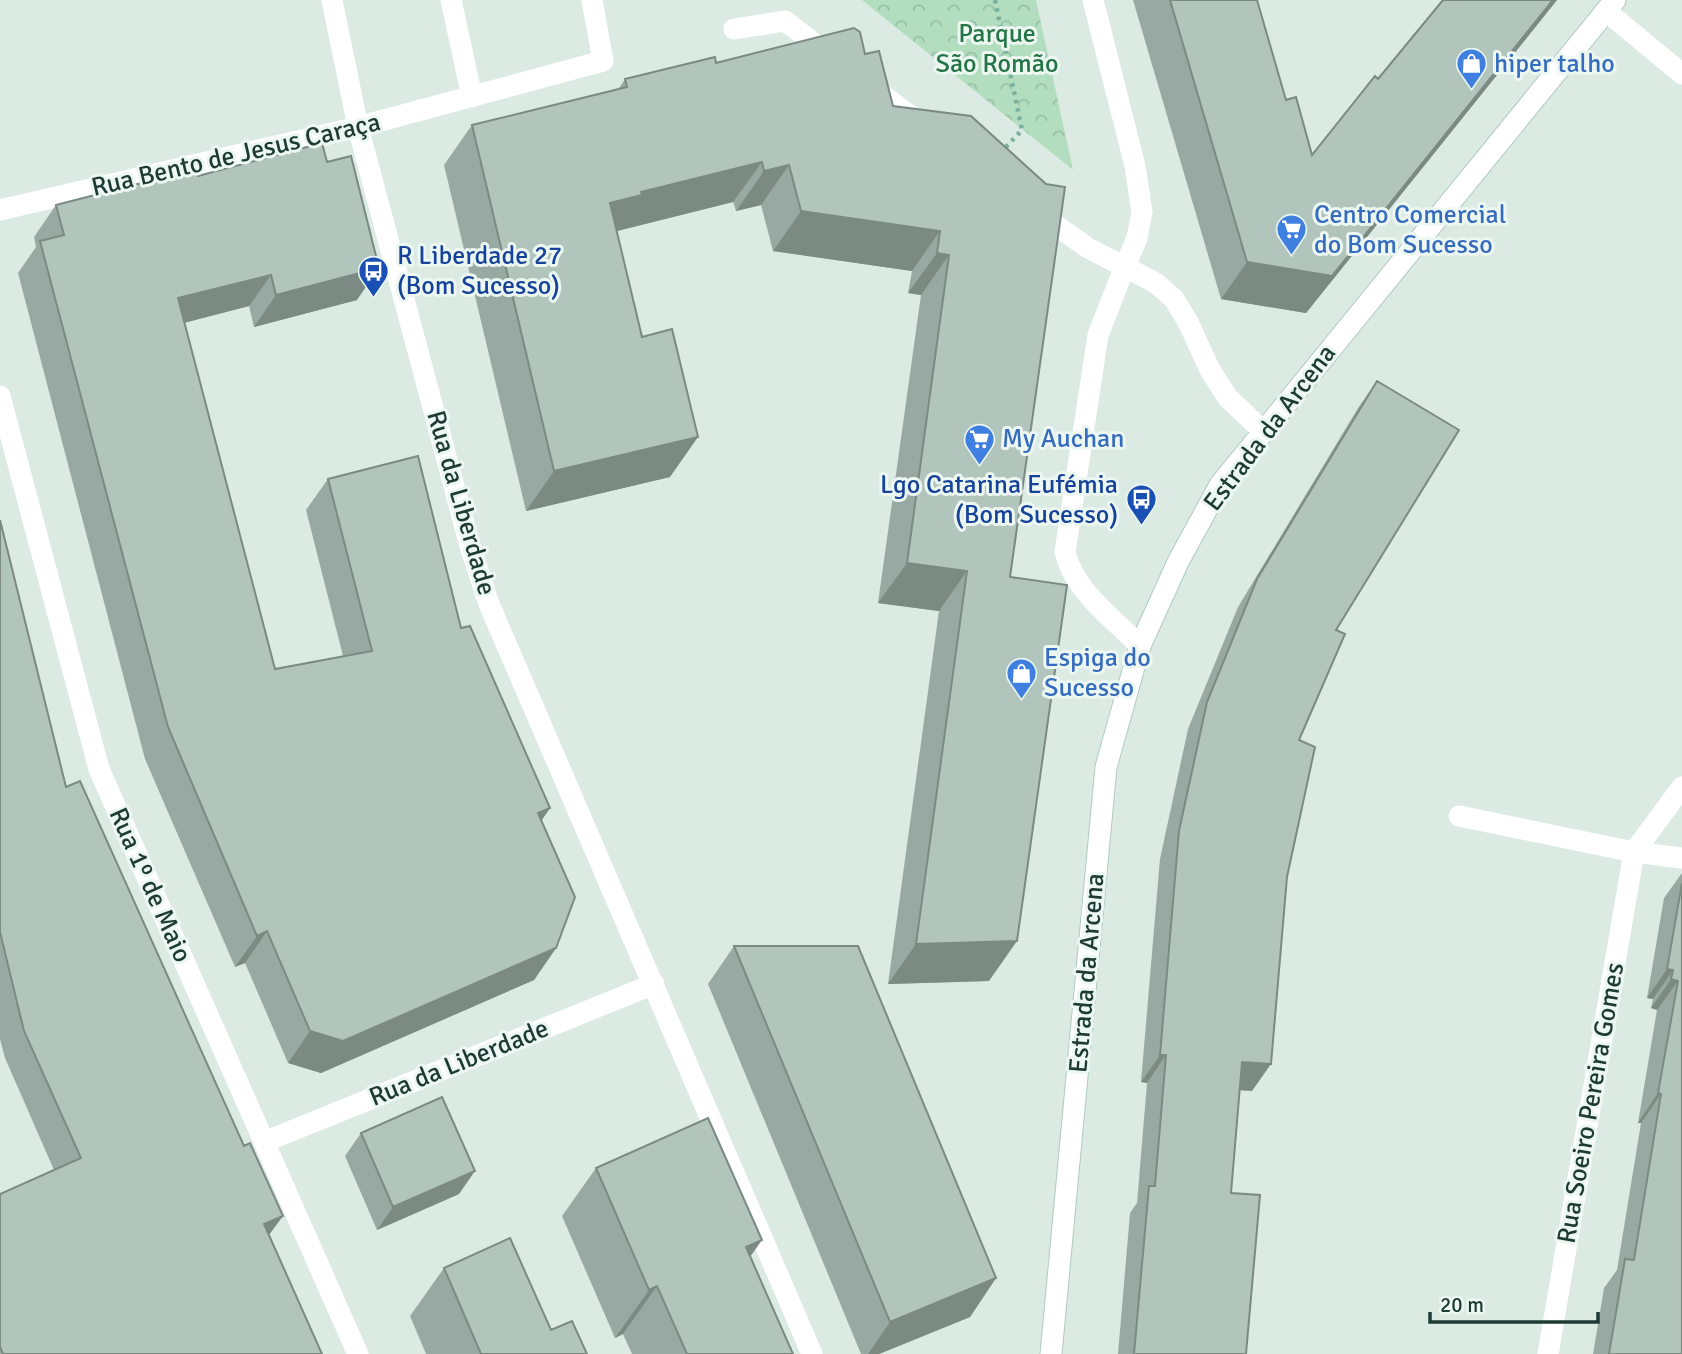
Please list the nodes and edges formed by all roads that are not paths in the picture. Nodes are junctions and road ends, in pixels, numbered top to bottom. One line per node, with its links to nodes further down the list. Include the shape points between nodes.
1 (332, 0): 9 (street, Rua da Liberdade)
2 (451, 0): 8 (street)
3 (592, 0): 8 (street, Rua Bento de Jesus Caraça, via 603,61)
4 (1093, 0): 13 (street, via 1135,166 1142,212)
5 (1611, 6): 7 (street); 15 (street, Estrada da Arcena)
6 (734, 29): 10 (street, via 785,21)
7 (1682, 74)
8 (472, 97): 9 (street, Rua Bento de Jesus Caraça)
9 (358, 127): 12 (street, Rua Bento de Jesus Caraça); 21 (street, Rua da Liberdade, via 489,604)
10 (939, 138)
11 (1023, 201): 13 (street, via 1088,248)
12 (0, 210)
13 (1125, 266): 15 (street, via 1174,299 1228,398); 16 (street, via 1098,335 1065,552 1081,587)
14 (0, 396): 22 (street, Rua 1º de Maio, via 99,769)
15 (1262, 430): 16 (street, Estrada da Arcena, via 1220,485)
16 (1140, 646): 25 (street, Estrada da Arcena, via 1106,767)
17 (1682, 787): 19 (street)
18 (1459, 816): 19 (street)
19 (1634, 852): 20 (street); 26 (street, Rua Soeiro Pereira Gomes)
20 (1682, 858)
21 (654, 984): 22 (street, Rua da Liberdade); 24 (street, Rua da Liberdade)
22 (264, 1143): 23 (street, Rua 1º de Maio)
23 (358, 1354)
24 (812, 1354)
25 (1051, 1354)
26 (1548, 1354)

